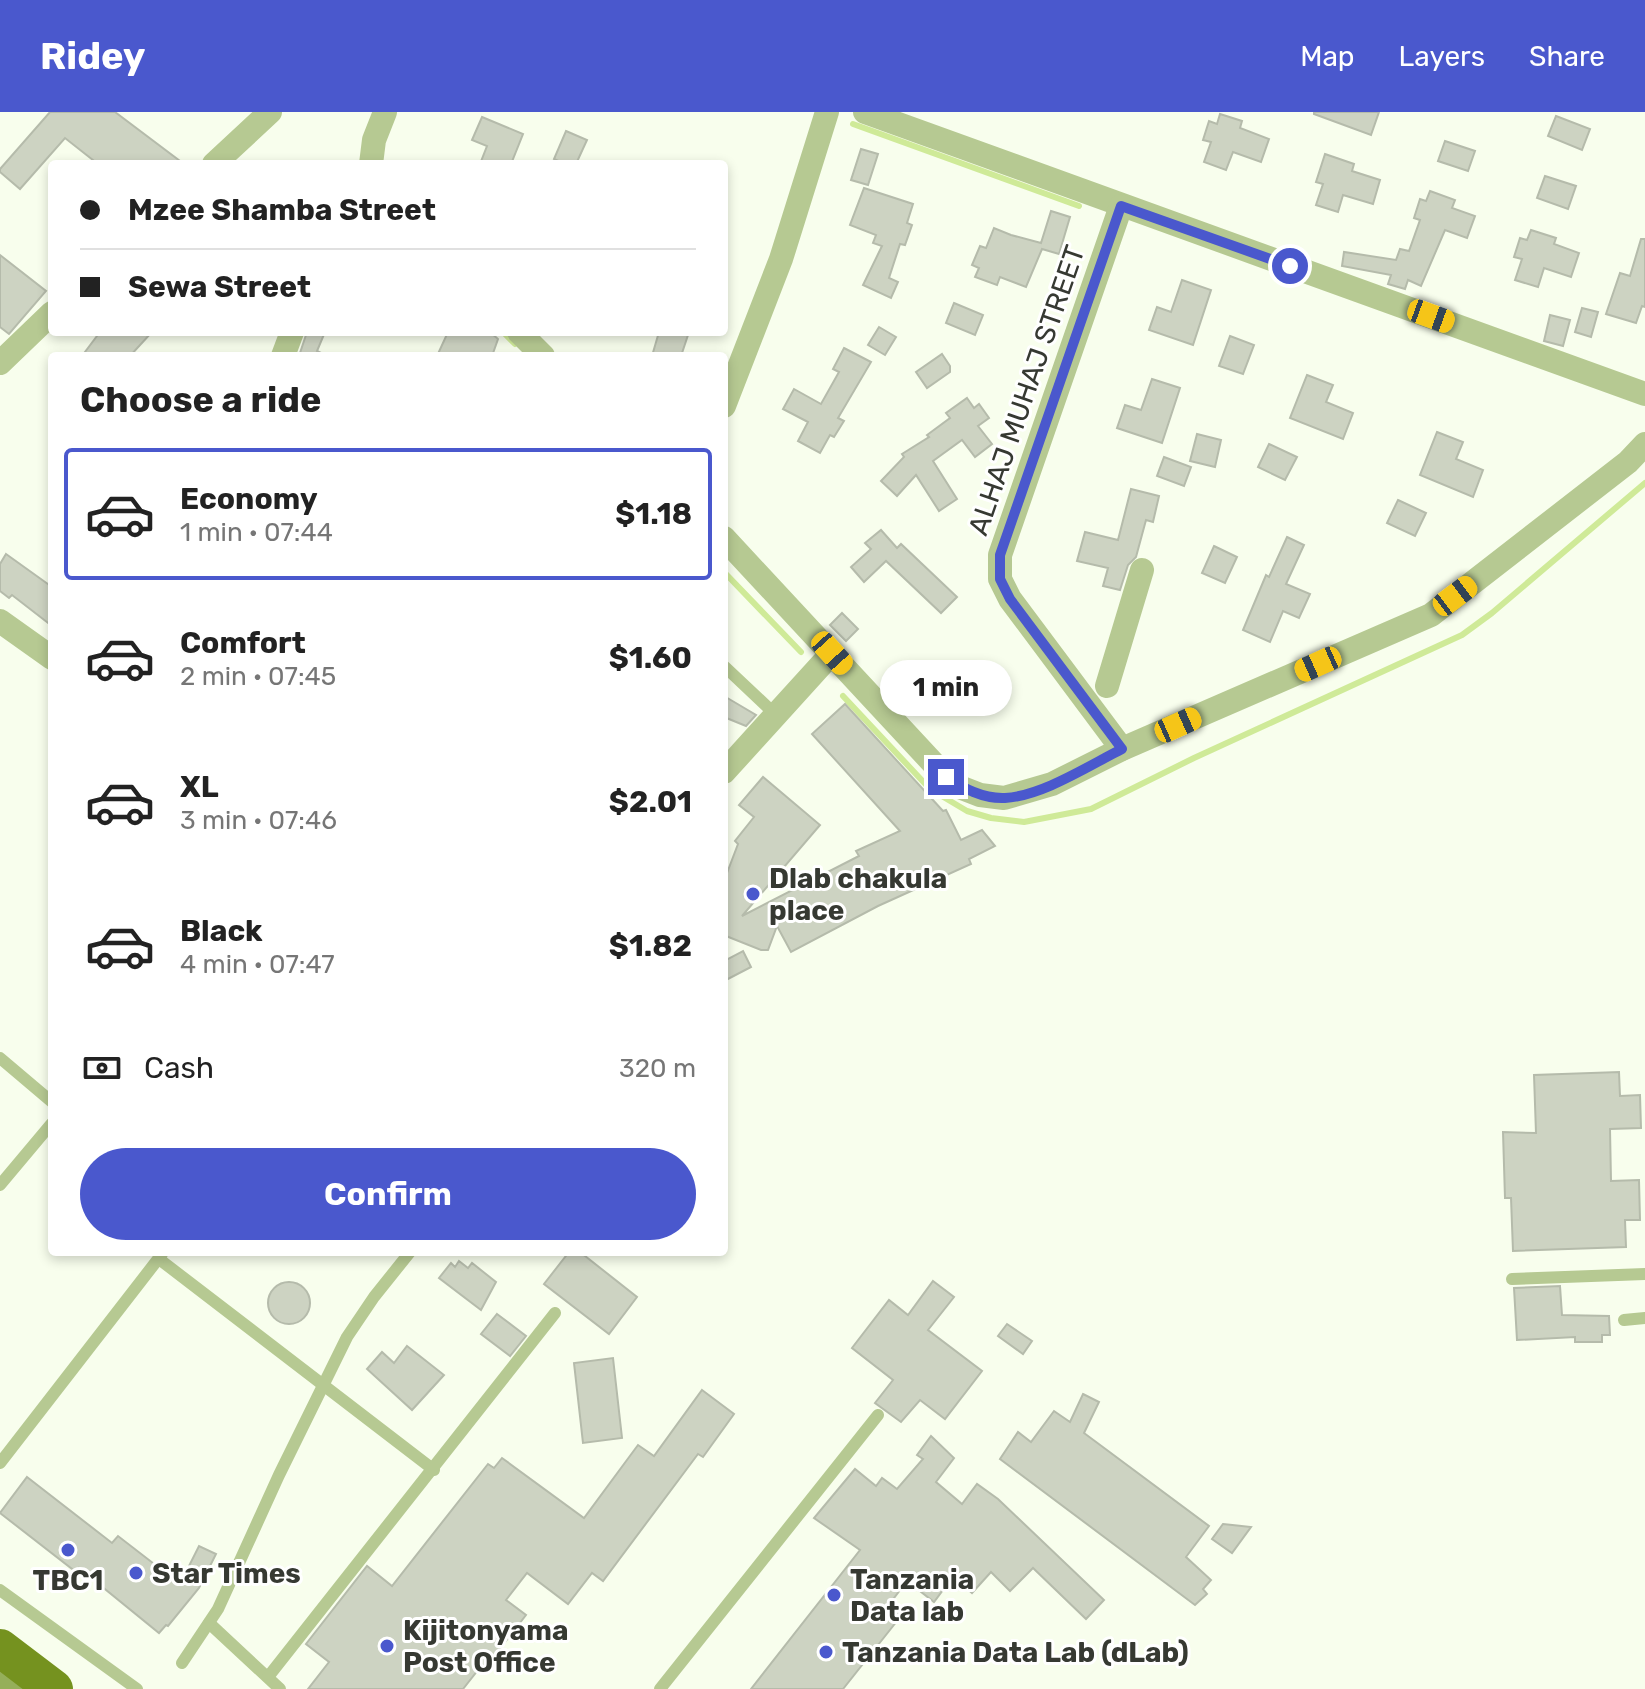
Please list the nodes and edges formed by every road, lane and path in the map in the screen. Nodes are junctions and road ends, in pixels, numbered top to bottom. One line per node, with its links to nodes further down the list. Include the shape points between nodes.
1 (270, 112): 5 (street)
2 (385, 112): 6 (street)
3 (827, 112): 13 (street, via 781,259)
4 (865, 112): 7 (street)
5 (218, 160)
6 (372, 160)
7 (1121, 206): 12 (street); 23 (street, ALHAJ MUHAJ STREET, via 1000,555 1000,579)
8 (48, 317): 11 (street)
9 (523, 336): 10 (street)
10 (539, 352)
11 (0, 363)
12 (1645, 394)
13 (728, 396)
14 (1645, 444): 23 (street, via 1431,615)
15 (728, 542): 18 (street)
16 (1142, 570): 21 (street)
17 (0, 621): 19 (street)
18 (832, 653): 22 (street); 23 (street, via 946,777 980,795 1004,798 1052,784)
19 (48, 655)
20 (728, 670): 22 (lane)
21 (1107, 686)
22 (776, 715): 24 (street)
23 (1122, 749)
24 (728, 768)
25 (0, 1058): 26 (lane)
26 (48, 1099)
27 (48, 1128): 28 (lane)
28 (0, 1185)
29 (161, 1256): 39 (lane)
30 (163, 1256): 37 (lane)
31 (407, 1256): 37 (lane, via 347,1337)
32 (1645, 1274): 33 (lane)
33 (1512, 1279)
34 (555, 1313): 40 (lane)
35 (1645, 1318): 36 (lane)
36 (1624, 1320)
37 (325, 1386): 40 (lane); 42 (lane)
38 (878, 1415): 49 (lane)
39 (0, 1463)
40 (434, 1470): 45 (lane)
41 (0, 1590): 47 (lane)
42 (209, 1623): 43 (lane); 45 (lane)
43 (182, 1663)
44 (8, 1667): 46 (highway)
45 (268, 1677): 48 (lane)
46 (54, 1689)
47 (137, 1689)
48 (280, 1689)
49 (660, 1689)

